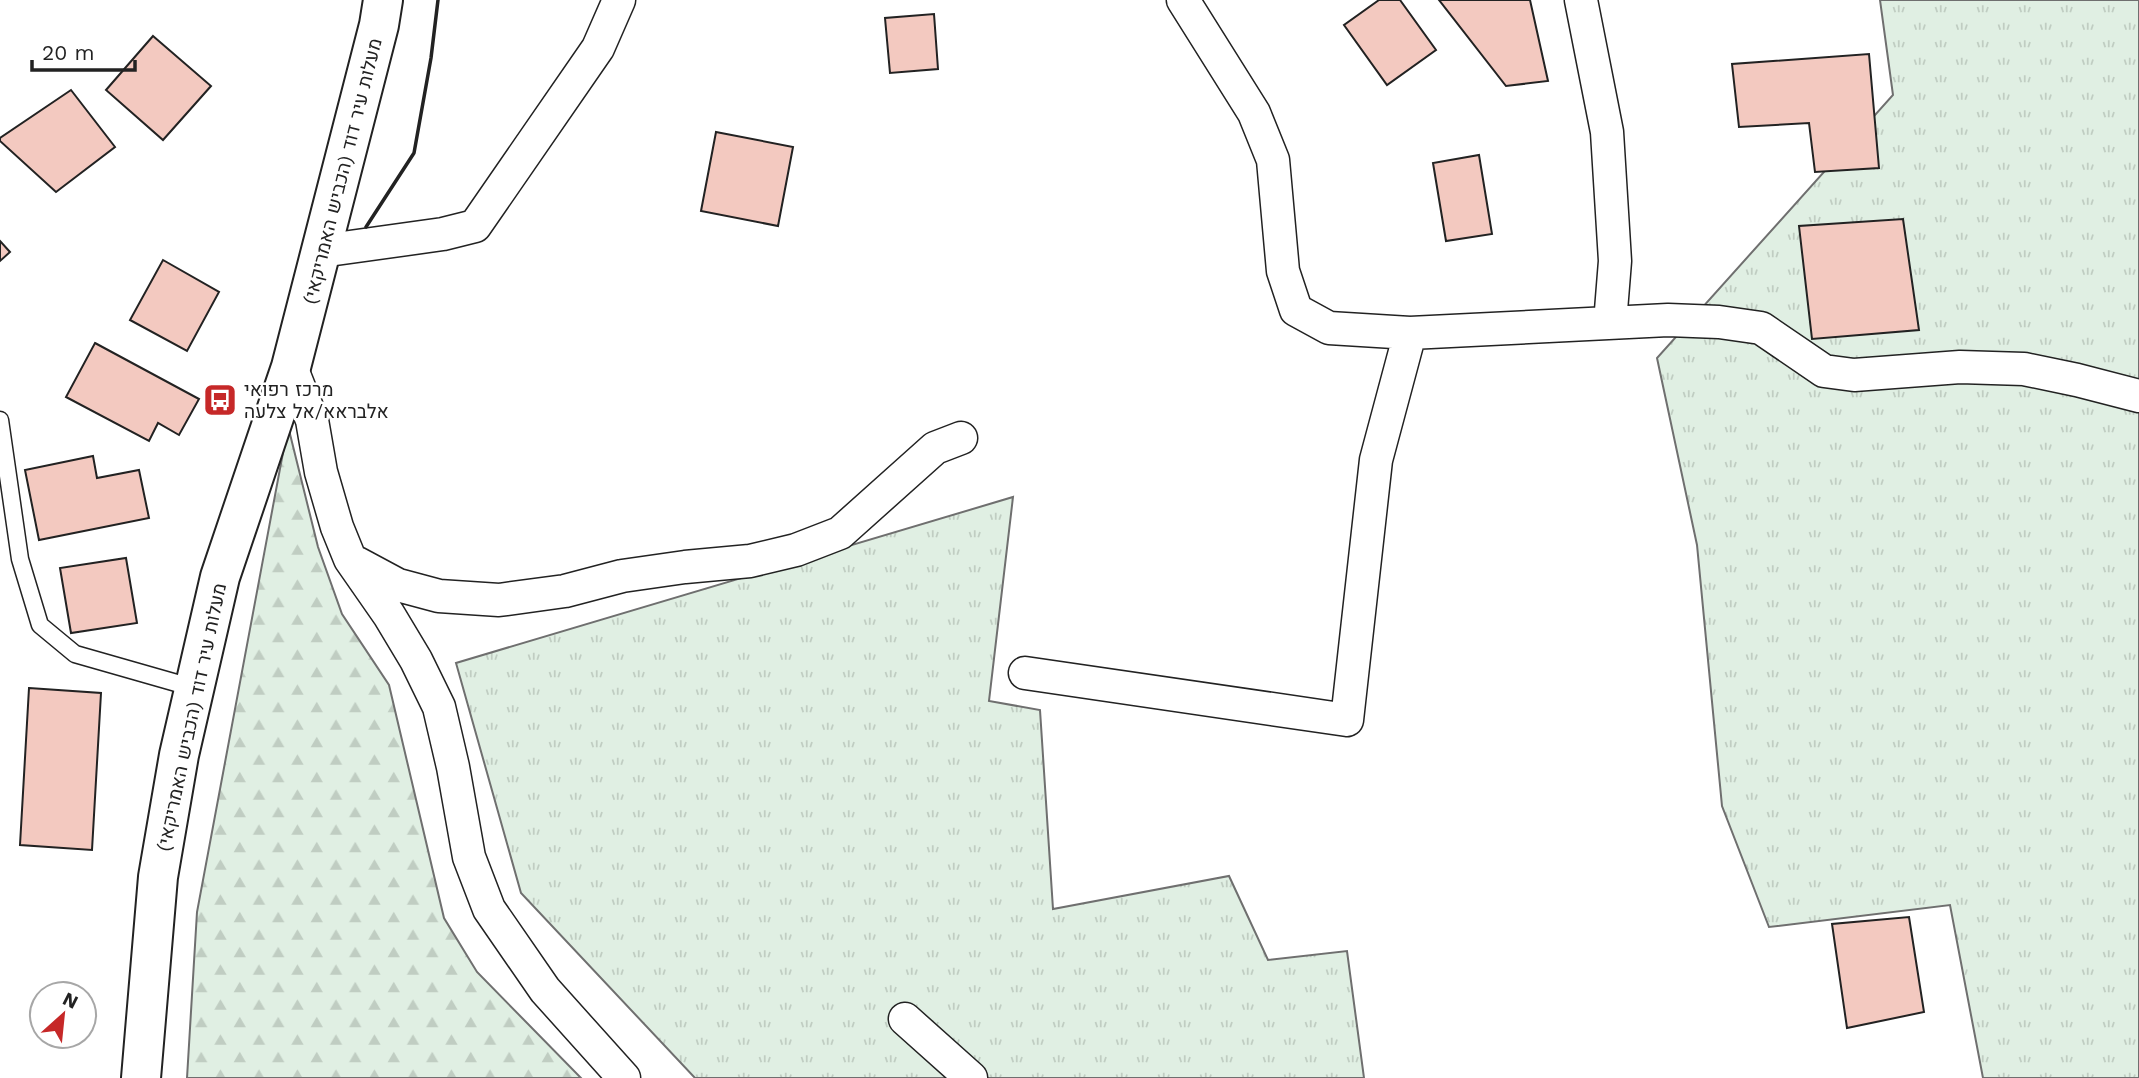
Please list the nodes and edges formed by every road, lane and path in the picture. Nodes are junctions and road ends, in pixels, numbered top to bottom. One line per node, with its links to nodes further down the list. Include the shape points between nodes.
1 (383, 0): 5 (main road, מעלות עיר דוד (הכביש האמריקאי))
2 (619, 0): 5 (street, via 598,48 475,226)
3 (1184, 0): 7 (street, via 1254,113 1273,160 1283,271 1296,310 1329,328)
4 (1581, 0): 6 (street, via 1607,132 1615,261)
5 (321, 251): 8 (main road, מעלות עיר דוד (הכביש האמריקאי))
6 (1610, 323): 7 (street); 9 (street, via 1668,320 1761,328 1824,371 1854,375 1960,367 2024,369)
7 (1410, 333): 13 (street, via 1376,460 1347,720)
8 (291, 367): 12 (street, via 312,420 321,472); 14 (main road, מעלות עיר דוד (הכביש האמריקאי), via 220,577)
9 (2139, 396)
10 (0, 420): 14 (lane, via 20,559 40,625 75,654)
11 (961, 438): 12 (street, via 935,448 840,533 750,561 622,576 565,592 499,600 439,596 398,585)
12 (350, 559): 17 (street, via 389,615 439,707 469,857 489,909 545,990)
13 (1026, 673)
14 (194, 688): 16 (main road, מעלות עיר דוד (הכביש האמריקאי), via 158,877)
15 (905, 1019): 18 (street)
16 (141, 1078)
17 (624, 1078)
18 (971, 1078)

